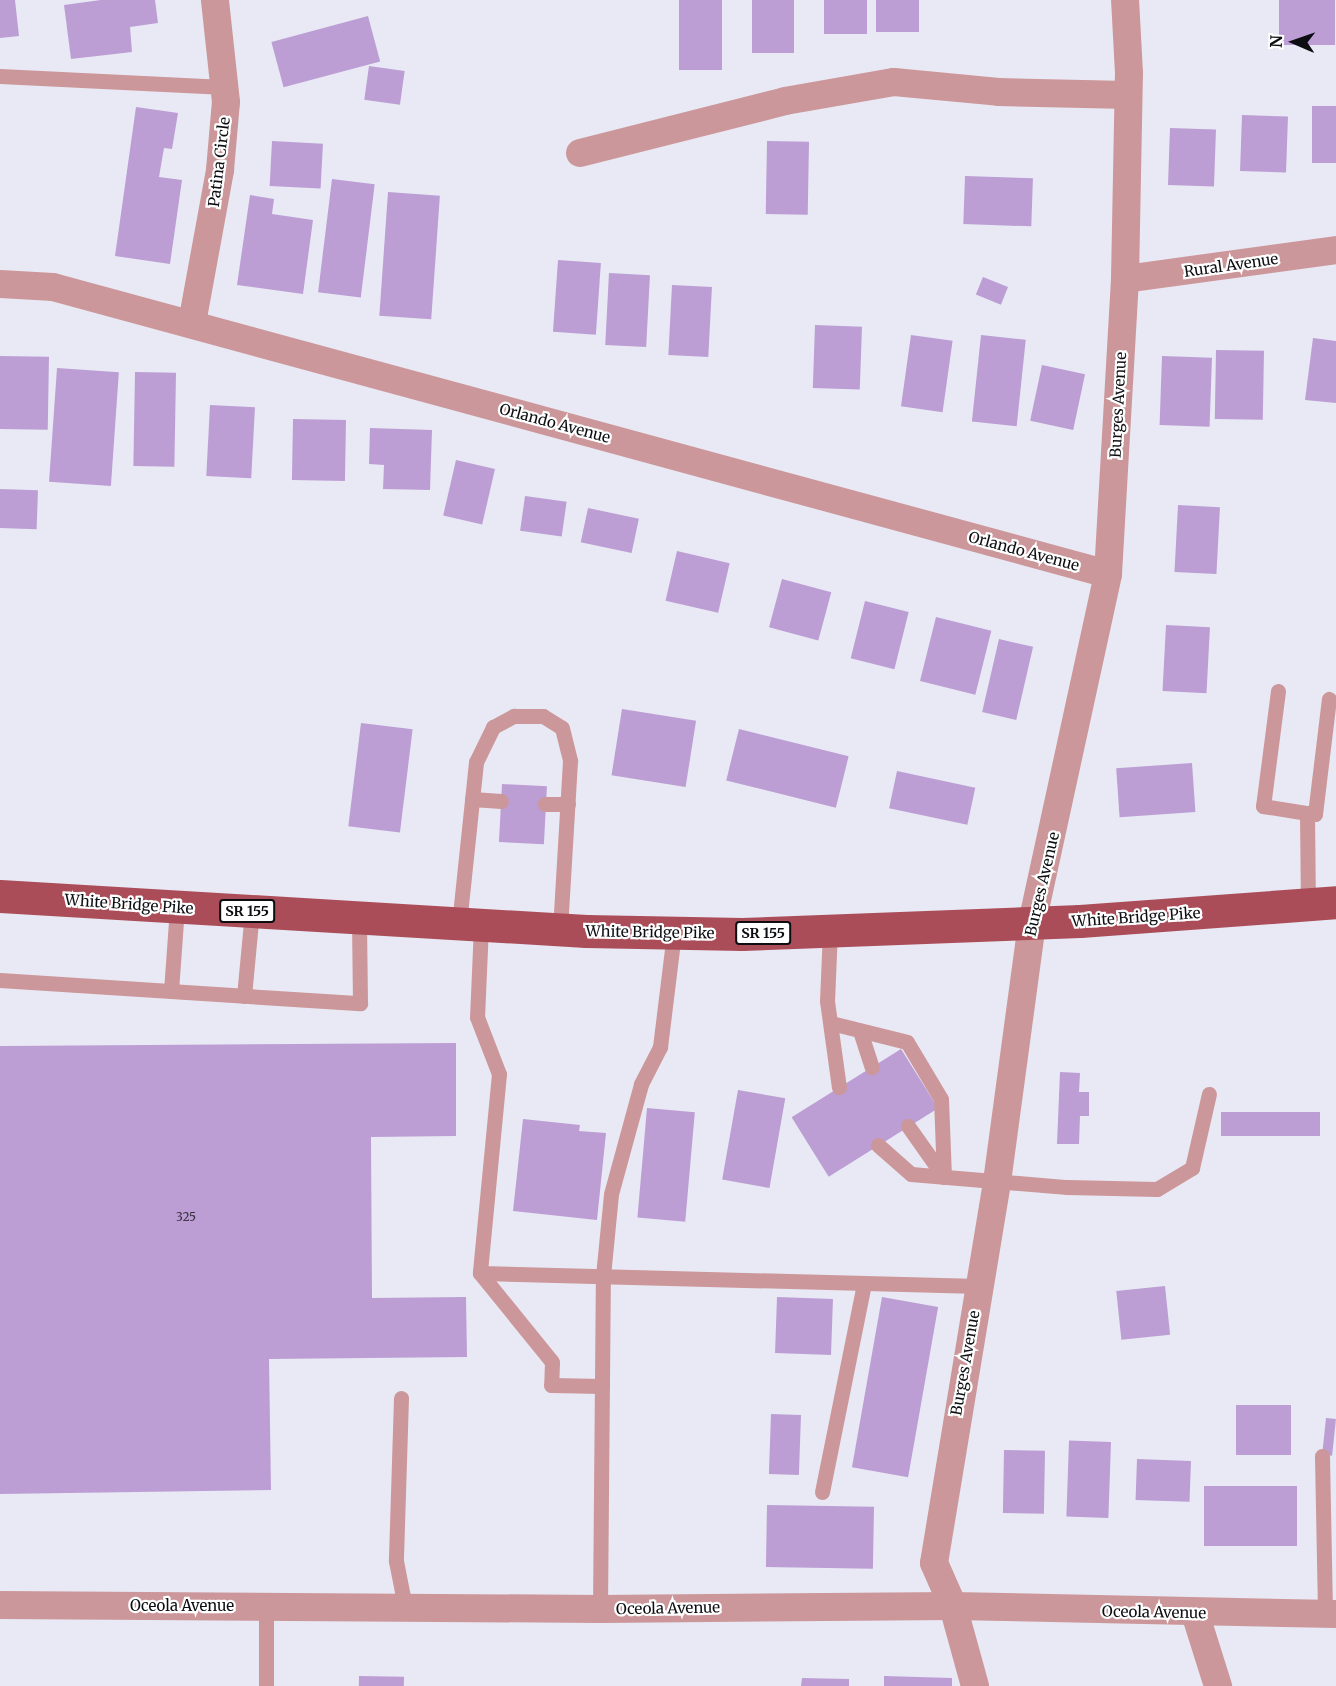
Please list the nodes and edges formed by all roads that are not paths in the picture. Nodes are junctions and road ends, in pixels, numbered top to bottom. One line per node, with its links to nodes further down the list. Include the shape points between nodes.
1 (216, 0): 5 (street, Patina Circle)
2 (1125, 0): 4 (street, Burges Avenue)
3 (0, 76): 5 (lane)
4 (1128, 84): 6 (street, via 999,92 894,82 785,101); 8 (street, Burges Avenue)
5 (225, 87): 10 (street, Patina Circle, via 220,170)
6 (580, 153)
7 (1336, 250): 8 (street, Rural Avenue)
8 (1125, 279): 11 (street, Burges Avenue)
9 (0, 284): 10 (street, Orlando Avenue, via 53,287)
10 (192, 323): 11 (street, Orlando Avenue)
11 (1108, 574): 24 (street, Burges Avenue)
12 (1278, 691): 18 (lane, via 1263,806)
13 (1329, 699): 18 (lane, via 1315,814)
14 (472, 800): 15 (lane); 17 (lane, via 476,762 493,727 514,716 543,716 562,728 570,761); 25 (lane)
15 (501, 801)
16 (545, 804): 17 (lane)
17 (568, 804): 26 (lane)
18 (1307, 813): 20 (lane)
19 (0, 896): 21 (main road, White Bridge Pike / SR 155)
20 (1322, 903): 24 (main road, White Bridge Pike / SR 155)
21 (177, 907): 22 (main road, White Bridge Pike / SR 155); 30 (lane)
22 (252, 911): 23 (main road, White Bridge Pike / SR 155); 31 (lane)
23 (358, 918): 25 (main road, White Bridge Pike / SR 155); 31 (lane, via 360,1003)
24 (1032, 923): 27 (main road, White Bridge Pike / SR 155); 40 (street, Burges Avenue)
25 (470, 925): 26 (main road, White Bridge Pike / SR 155); 41 (lane, via 477,1017 499,1074)
26 (561, 930): 28 (main road, White Bridge Pike / SR 155)
27 (830, 930): 28 (main road, White Bridge Pike / SR 155); 32 (lane, via 827,1001)
28 (674, 933): 42 (lane, via 660,1047 641,1084 611,1194)
29 (0, 980): 30 (lane)
30 (171, 991): 31 (lane)
31 (244, 996)
32 (831, 1023): 33 (lane); 35 (lane)
33 (860, 1031): 34 (lane); 39 (lane, via 907,1042 941,1099)
34 (872, 1067)
35 (839, 1087)
36 (1209, 1095): 40 (lane, via 1192,1168 1156,1189)
37 (908, 1126): 39 (lane)
38 (878, 1145): 39 (lane, via 911,1174)
39 (944, 1177): 40 (lane)
40 (997, 1182): 44 (street, Burges Avenue)
41 (480, 1273): 42 (lane); 45 (lane, via 552,1362 551,1385)
42 (603, 1276): 43 (lane); 45 (lane)
43 (864, 1283): 44 (lane); 48 (lane)
44 (978, 1286): 50 (street, Burges Avenue, via 934,1563)
45 (602, 1386): 53 (lane)
46 (401, 1398): 52 (lane, via 396,1561)
47 (1322, 1456): 55 (lane)
48 (822, 1492)
49 (0, 1605): 51 (street, Oceola Avenue)
50 (953, 1606): 53 (street, Oceola Avenue); 54 (street, Oceola Avenue); 57 (street, Burges Avenue)
51 (266, 1607): 52 (street, Oceola Avenue); 56 (lane)
52 (405, 1607): 53 (street, Oceola Avenue)
53 (600, 1609)
54 (1195, 1613): 55 (street, Oceola Avenue); 58 (street)
55 (1330, 1614)
56 (266, 1686)
57 (975, 1686)
58 (1218, 1686)

